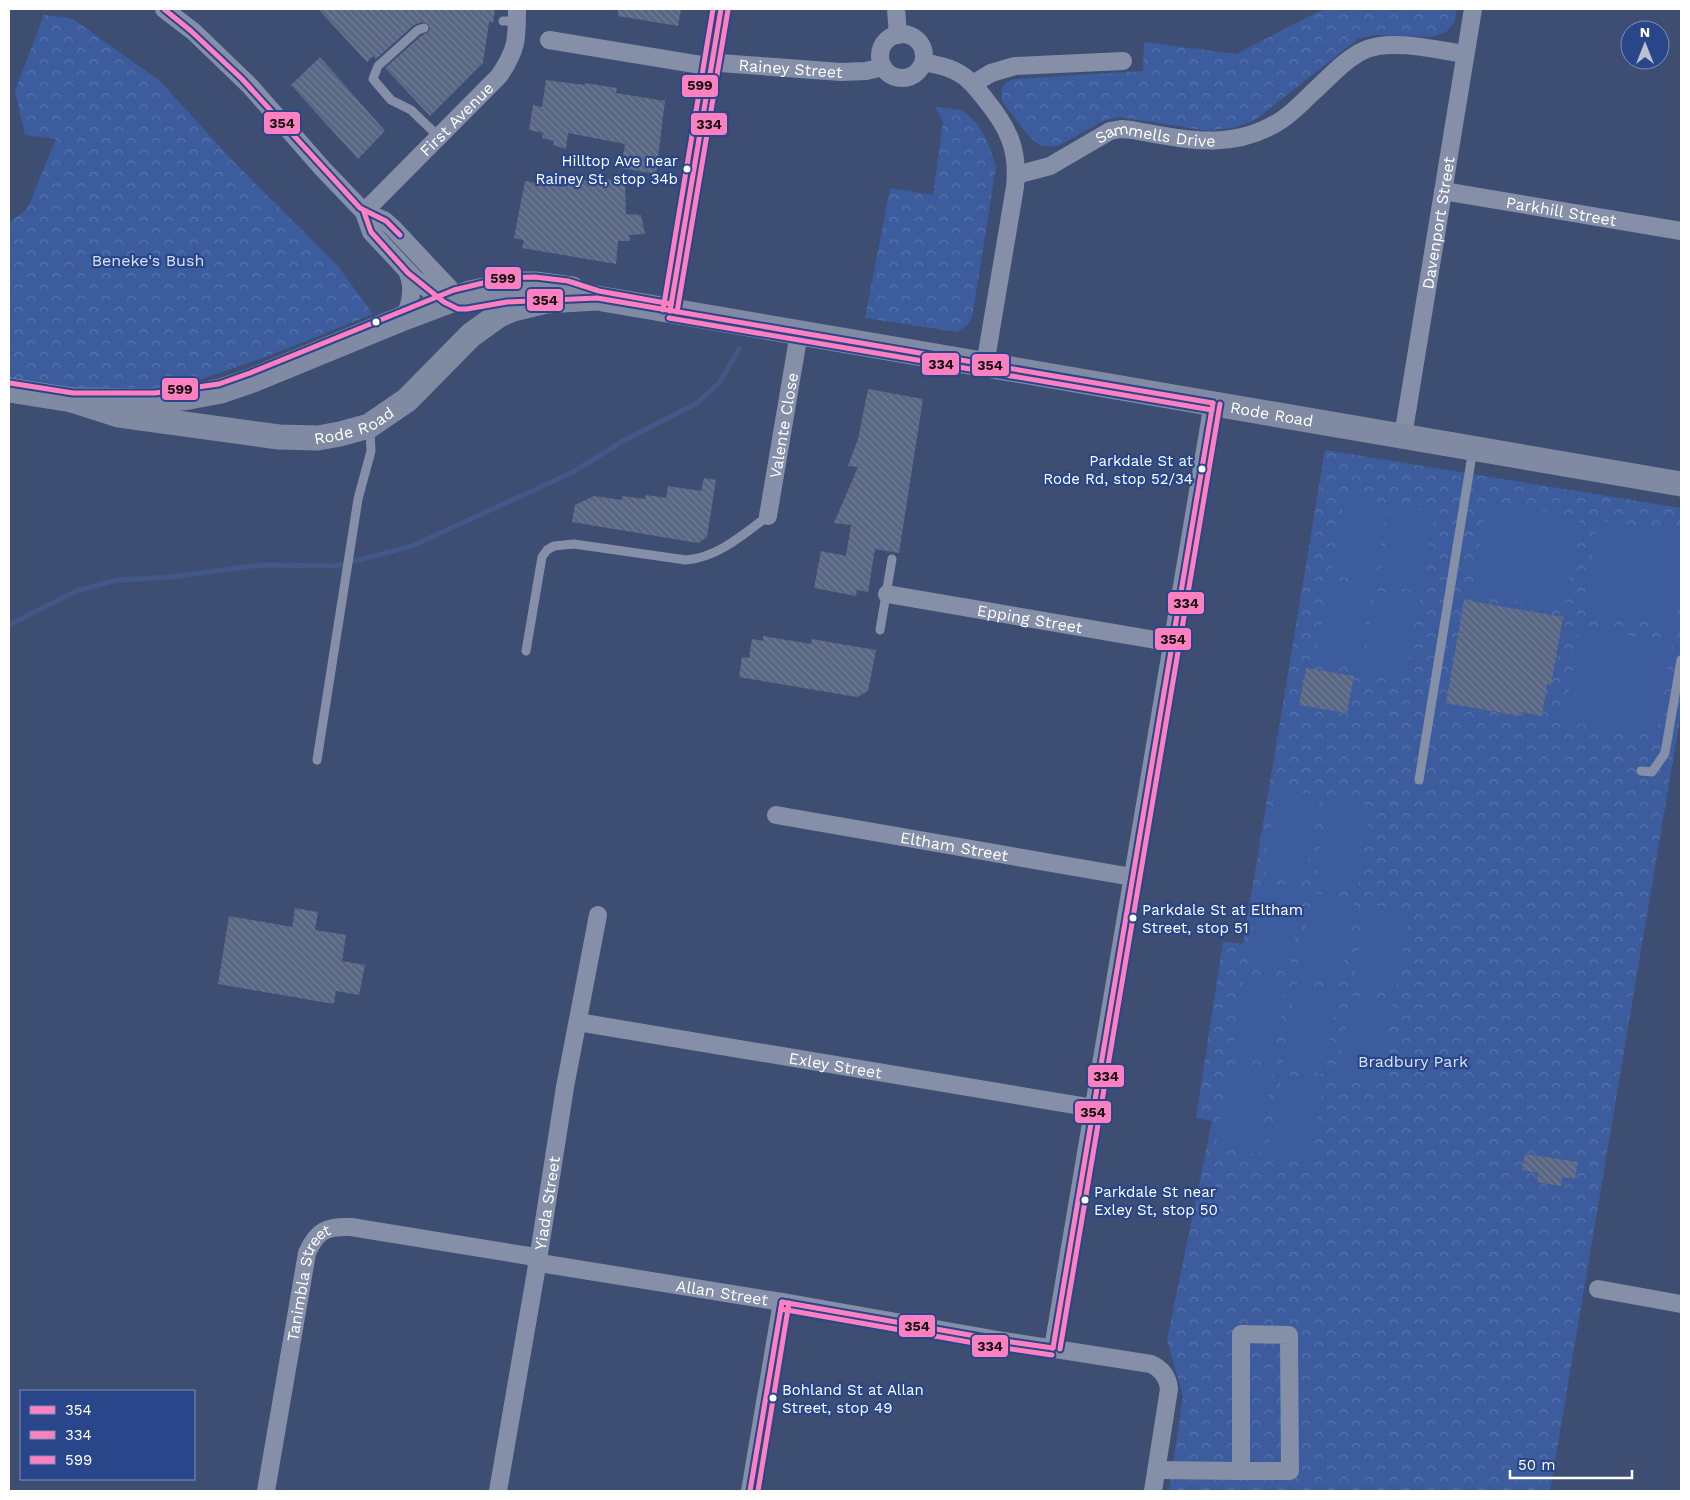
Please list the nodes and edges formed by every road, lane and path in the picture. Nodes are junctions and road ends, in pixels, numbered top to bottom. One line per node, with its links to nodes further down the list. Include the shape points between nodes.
1 (164, 9): 18 (street, via 194,32 250,86)
2 (721, 9): 12 (street)
3 (896, 9): 7 (street)
4 (1473, 9): 9 (street, Davenport Street)
5 (512, 17): 15 (street, First Avenue, via 517,34 508,63 499,76)
6 (424, 28): 15 (lane, via 378,66 373,79 391,100 410,110)
7 (898, 35): 11 (street, via 919,41); 13 (street, via 882,47)
8 (549, 40): 12 (street, Rainey Street)
9 (1465, 54): 16 (street, Sammells Drive, via 1398,45 1368,49 1353,56 1281,121 1244,137 1210,142 1121,129 1110,131 1050,166); 17 (street, Davenport Street)
10 (1123, 61): 14 (street, via 1016,66 991,73)
11 (924, 62): 13 (street, via 908,78 894,76); 14 (street, via 957,72)
12 (711, 64): 13 (street, Rainey Street, via 841,72); 24 (street)
13 (883, 67)
14 (973, 84): 16 (street, via 1007,130 1014,150)
15 (438, 136): 18 (street, First Avenue)
16 (1016, 175): 27 (street)
17 (1443, 191): 19 (street, Parkhill Street); 33 (street, Davenport Street)
18 (364, 212): 20 (street, via 371,232); 23 (street, via 384,220 393,228 452,291)
19 (1681, 231)
20 (408, 273): 23 (street); 25 (street, via 412,294)
21 (597, 298): 22 (main road, Rode Road); 23 (main road, Rode Road, via 567,288 505,285); 24 (main road, Rode Road)
22 (546, 301): 23 (main road, via 507,302 467,309); 28 (main road, Rode Road, via 513,309 488,322)
23 (453, 303): 25 (main road, Rode Road); 28 (main road, via 459,324 457,334)
24 (670, 311): 26 (main road, Rode Road)
25 (404, 318): 30 (main road, Rode Road, via 221,391 155,401)
26 (798, 333): 27 (main road, Rode Road); 36 (street, Valente Close)
27 (985, 365): 31 (main road, Rode Road)
28 (439, 367): 32 (main road, Rode Road, via 407,400)
29 (9, 390): 30 (main road, Rode Road)
30 (72, 400): 32 (main road, Rode Road, via 119,415 279,437 318,438)
31 (1213, 404): 33 (main road, Rode Road); 40 (street)
32 (369, 426): 43 (lane, via 371,451 358,499)
33 (1402, 436): 34 (main road, Rode Road)
34 (1473, 448): 35 (main road, Rode Road); 45 (lane)
35 (1681, 484)
36 (768, 516): 41 (lane, via 719,551 696,559 574,544 554,546 542,557)
37 (892, 559): 38 (lane)
38 (887, 594): 39 (lane); 40 (street, Epping Street)
39 (880, 630)
40 (1173, 643): 47 (street)
41 (526, 651)
42 (1681, 660): 44 (lane, via 1665,753 1652,772)
43 (317, 760)
44 (1641, 772)
45 (1419, 780)
46 (776, 815): 47 (street, Eltham Street)
47 (1132, 877): 50 (street)
48 (598, 916): 49 (street, Yiada Street)
49 (578, 1022): 50 (street, Exley Street); 51 (street, Yiada Street)
50 (1093, 1108): 55 (street)
51 (538, 1260): 53 (street, Allan Street, via 546,1264); 58 (street, Tanimbla Street, via 351,1226 331,1228 316,1236 305,1262); 59 (street, Yiada Street)
52 (1598, 1289): 54 (street)
53 (782, 1302): 55 (street, Allan Street); 60 (street)
54 (1681, 1304)
55 (1053, 1348): 56 (street, Allan Street, via 1151,1364 1160,1370 1167,1379 1169,1395)
56 (1156, 1470): 57 (street); 61 (street)
57 (1241, 1471): 57 (street, via 1290,1472 1289,1335 1240,1334)
58 (266, 1491)
59 (498, 1491)
60 (750, 1491)
61 (1153, 1491)

